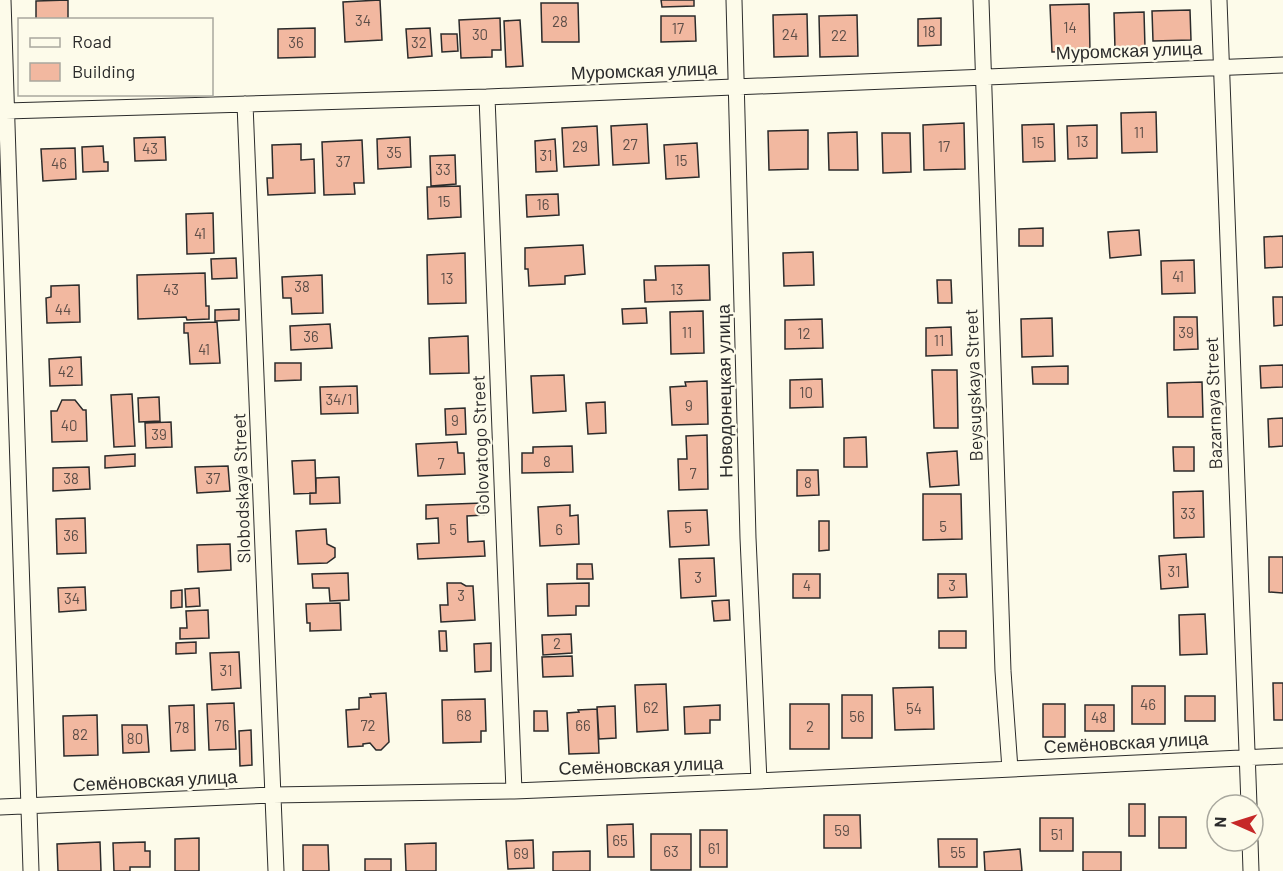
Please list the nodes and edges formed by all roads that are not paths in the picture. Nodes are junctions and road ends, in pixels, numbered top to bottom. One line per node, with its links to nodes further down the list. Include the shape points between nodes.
1 (3, 0): 11 (street)
2 (734, 0): 8 (street, Новодонецкая улица)
3 (981, 0): 7 (street, Beysugskaya Street)
4 (1219, 0): 6 (street, Bazarnaya Street)
5 (1283, 65): 6 (street, Муромская улица)
6 (1221, 66): 7 (street, Муромская улица); 12 (street, Bazarnaya Street)
7 (984, 77): 8 (street, Муромская улица); 14 (street, Beysugskaya Street, via 1002,659)
8 (737, 87): 9 (street, Муромская улица); 15 (street, Новодонецкая улица, via 748,538)
9 (487, 97): 10 (street, Муромская улица); 16 (street, Golovatogo Street)
10 (245, 104): 11 (street, Муромская улица); 18 (street, Slobodskaya Street)
11 (6, 111): 19 (street)
12 (1247, 756): 13 (street, Семёновская улица); 14 (street, Семёновская улица); 17 (street, Bazarnaya Street)
13 (1283, 756)
14 (1010, 769): 15 (street, Семёновская улица)
15 (759, 781): 16 (street, Семёновская улица)
16 (514, 790): 18 (street, Семёновская улица)
17 (1249, 793)
18 (273, 795): 19 (street, Семёновская улица); 23 (street, Slobodskaya Street)
19 (28, 806): 20 (street, Семёновская улица); 22 (street)
20 (0, 807)
21 (1250, 853): 24 (street)
22 (31, 871)
23 (276, 871)
24 (1251, 871)

